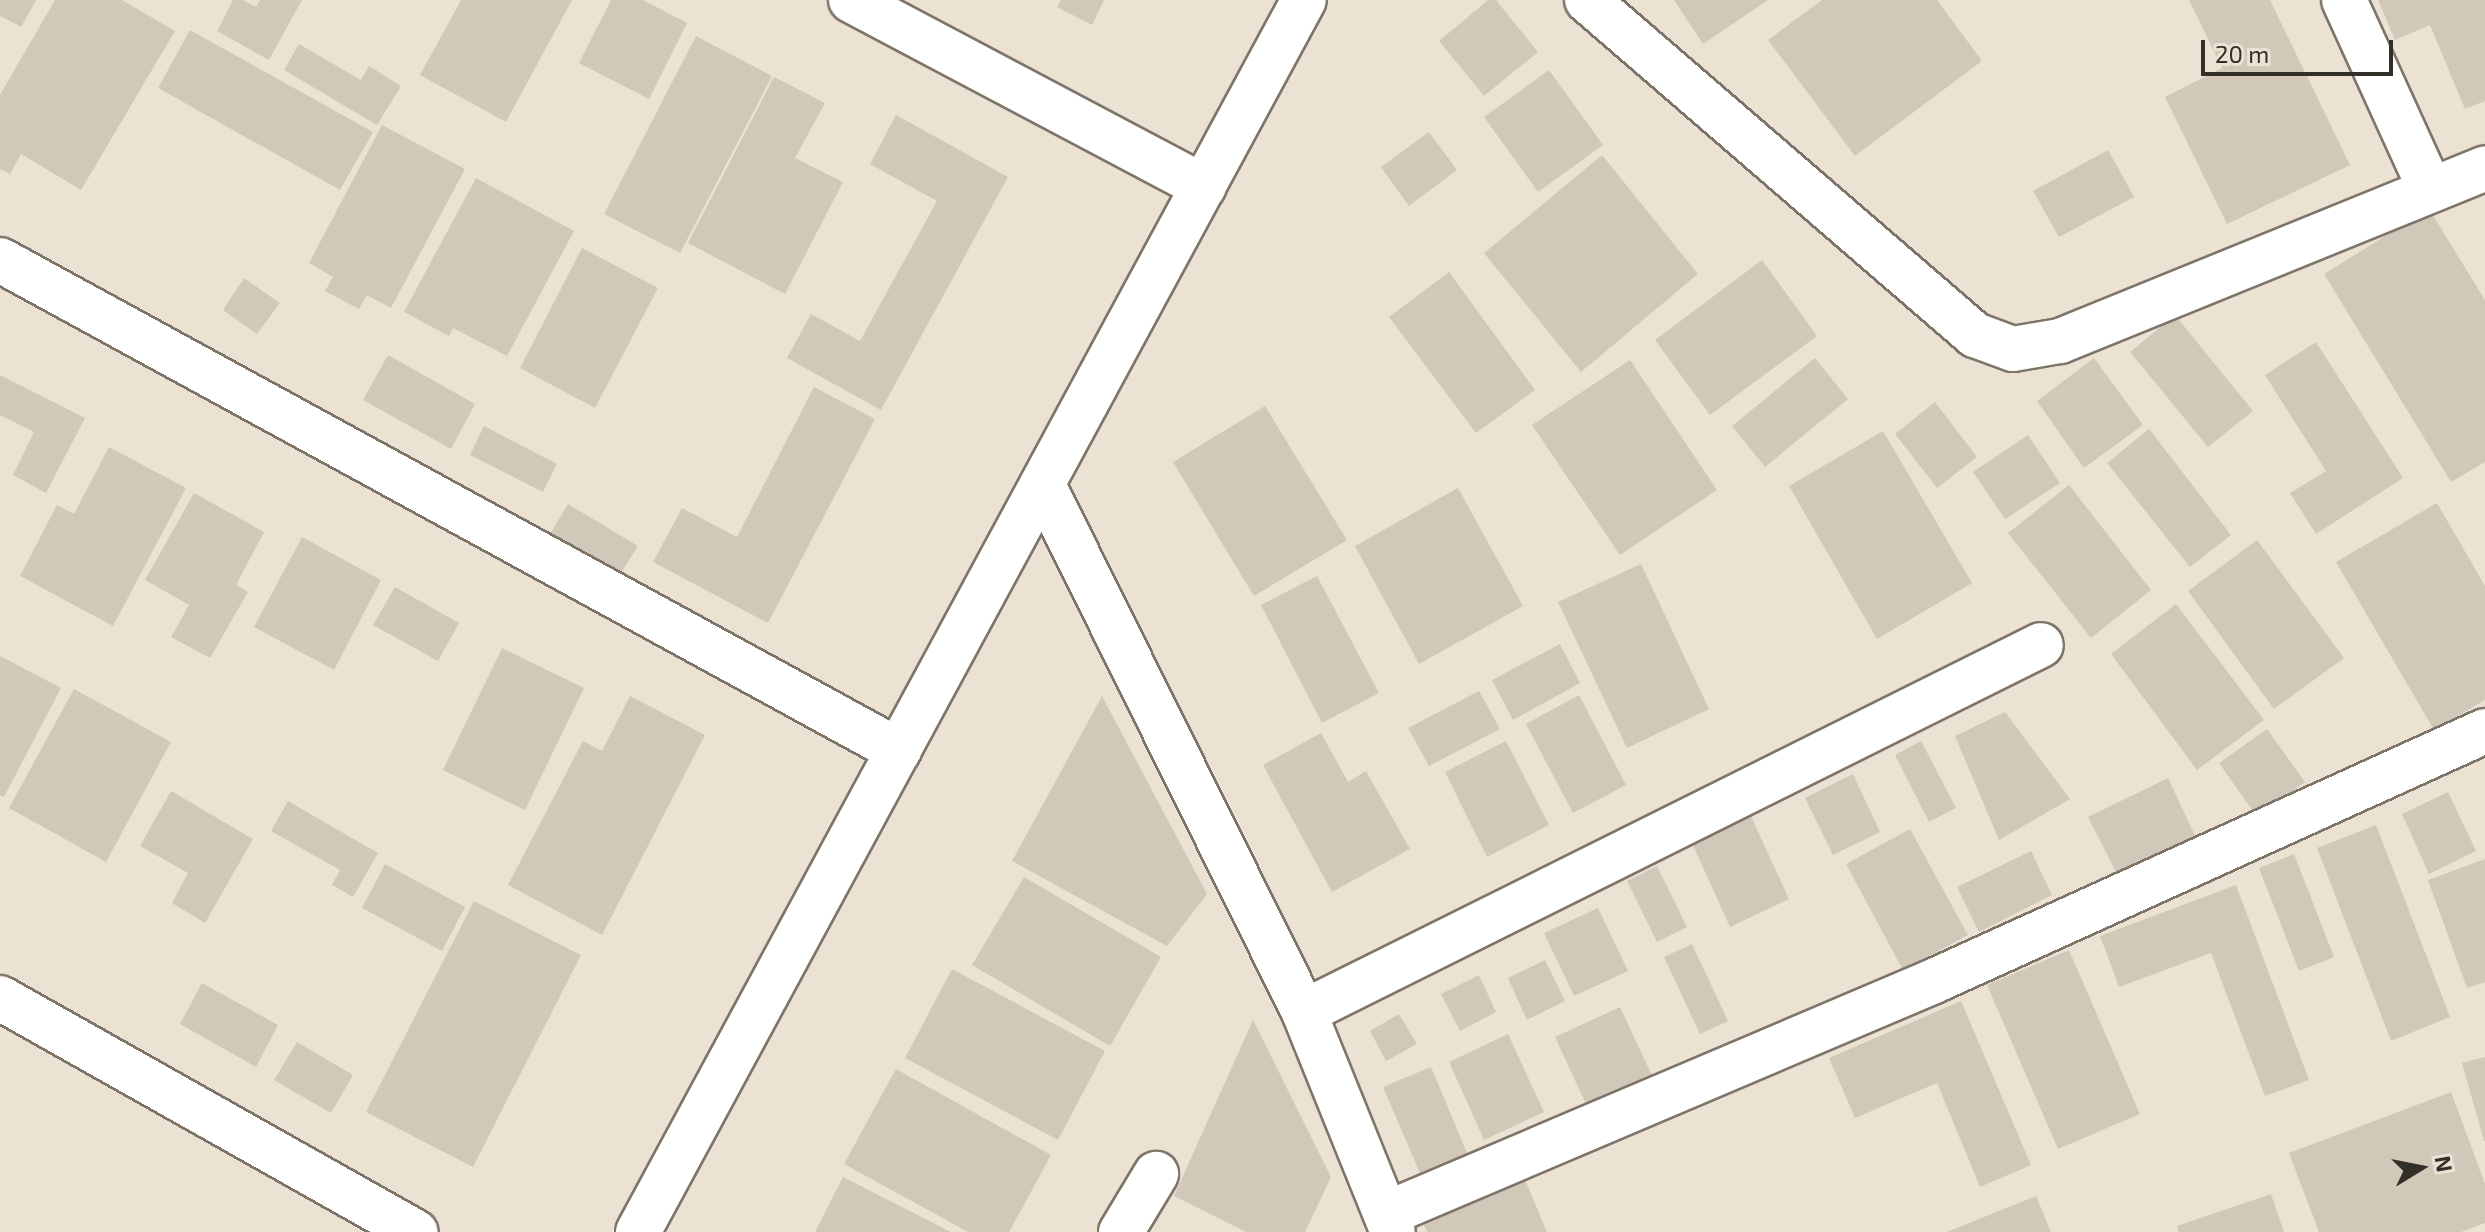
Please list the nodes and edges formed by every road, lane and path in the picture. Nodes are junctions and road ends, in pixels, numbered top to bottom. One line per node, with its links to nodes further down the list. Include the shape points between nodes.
1 (851, 0): 6 (street)
2 (1304, 0): 6 (street)
3 (1587, 0): 7 (street, via 1975,335 2013,349 2060,341)
4 (2344, 0): 7 (street)
5 (2485, 168): 7 (street)
6 (1204, 187): 9 (street)
7 (2430, 189)
8 (0, 260): 12 (street)
9 (1043, 485): 12 (street); 14 (street)
10 (2041, 645): 14 (street)
11 (2485, 731): 16 (street)
12 (899, 751): 18 (street)
13 (0, 998): 17 (street)
14 (1304, 1012): 16 (street)
15 (1156, 1174): 19 (street)
16 (1389, 1223)
17 (416, 1232)
18 (638, 1232)
19 (1121, 1232)

